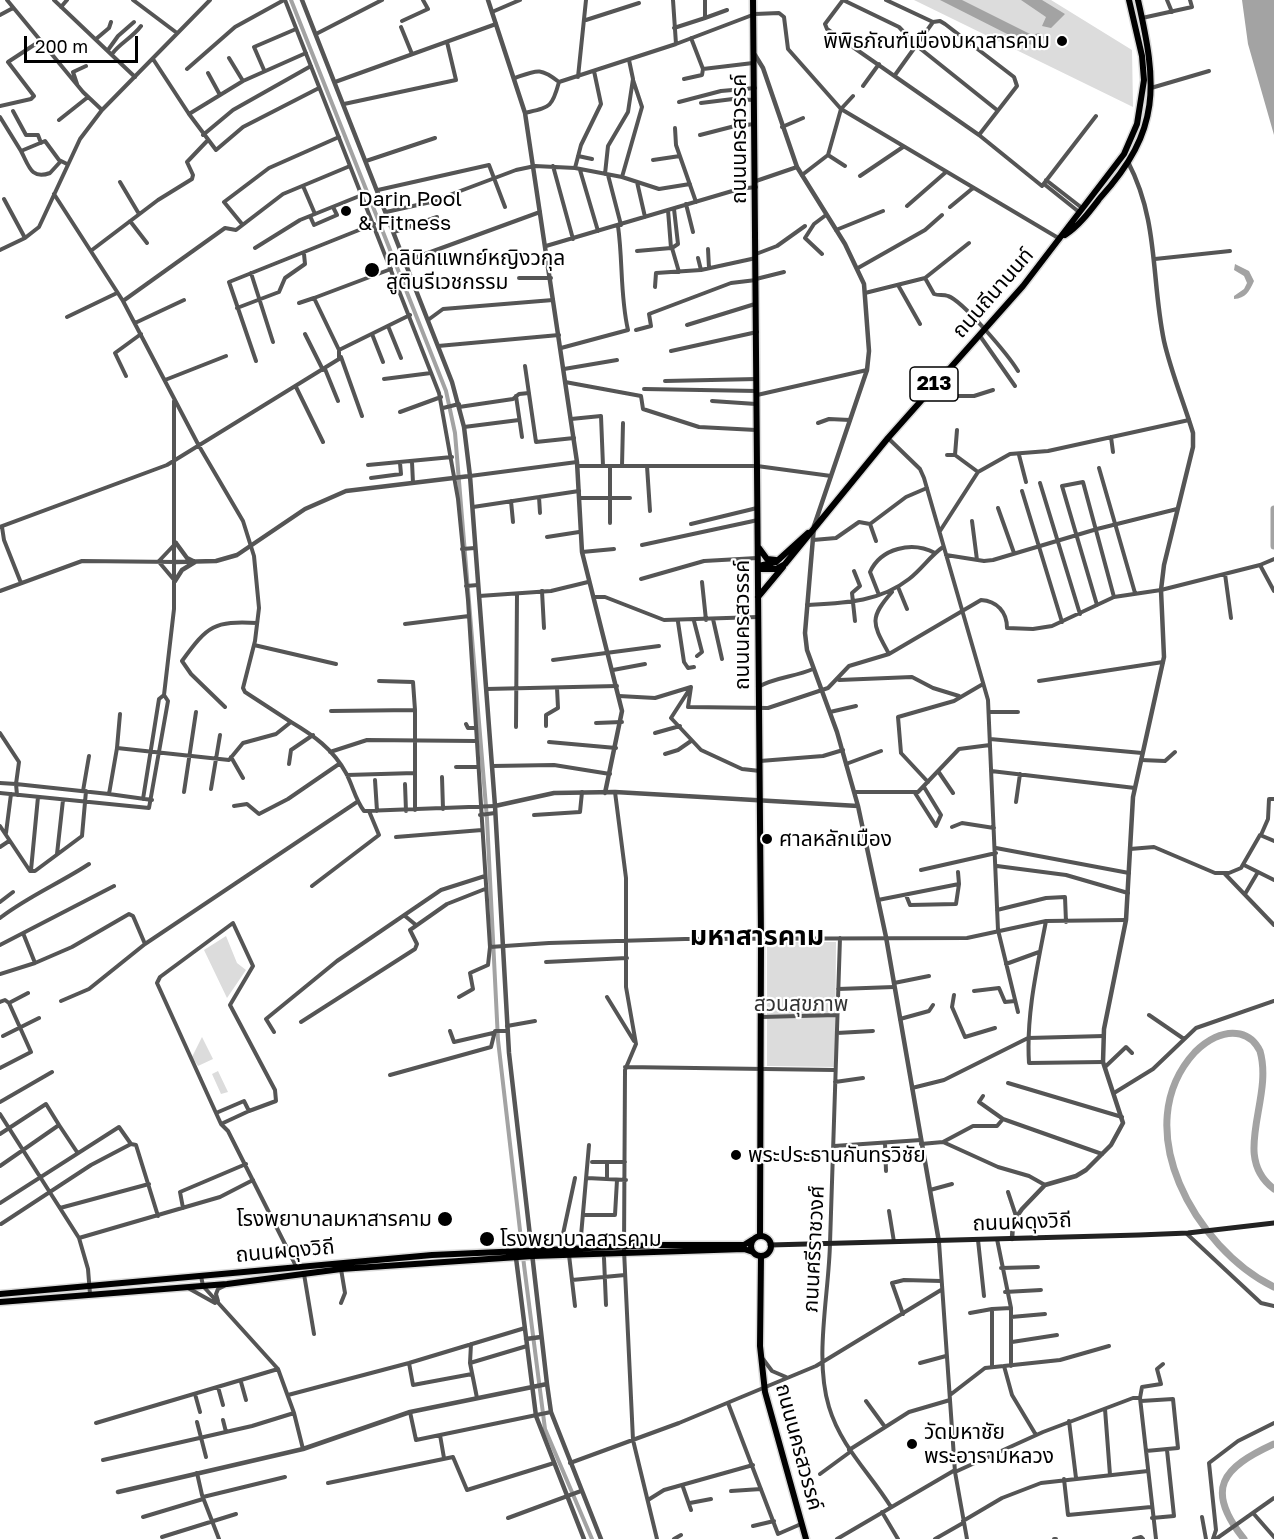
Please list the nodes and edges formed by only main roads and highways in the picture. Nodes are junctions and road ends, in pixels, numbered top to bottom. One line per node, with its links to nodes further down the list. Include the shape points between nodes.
1 (755, 0): 7 (main road, ถนนนครสวรรค์)
2 (1129, 0): 4 (main road, ถนนถีนานนท์ / 213, via 1144,80 1137,124 1124,154)
3 (1138, 0): 5 (main road, ถนนถีนานนท์ / 213, via 1151,61 1144,127 1128,162)
4 (1087, 202): 5 (main road); 6 (main road, ถนนถีนานนท์ / 213)
5 (1093, 207): 6 (main road, ถนนถีนานนท์ / 213)
6 (1060, 239): 8 (main road, ถนนถีนานนท์ / 213)
7 (758, 545): 8 (main road, via 766,559); 9 (main road, ถนนนครสวรรค์)
8 (783, 562): 9 (main road, via 776,569); 10 (main road, ถนนถีนานนท์)
9 (758, 568): 10 (main road, ถนนนครสวรรค์)
10 (758, 597): 12 (main road, ถนนนครสวรรค์)
11 (1274, 1223): 14 (main road, ถนนผดุงวิถี, via 1187,1233)
12 (760, 1236): 13 (main road); 14 (main road, via 767,1238)
13 (752, 1240): 15 (main road, ถนนผดุงวิถี, via 744,1245); 16 (main road)
14 (770, 1245): 19 (main road, via 769,1251)
15 (624, 1250): 16 (main road, ถนนผดุงวิถี); 17 (main road, ถนนผดุงวิถี, via 569,1255); 17 (main road, ถนนผดุงวิถี, via 560,1248)
16 (753, 1252): 19 (main road)
17 (530, 1253): 18 (main road, ถนนผดุงวิถี)
18 (518, 1255): 20 (main road, ถนนผดุงวิถี); 21 (main road, ถนนผดุงวิถี)
19 (761, 1256): 24 (main road, ถนนนครสวรรค์, via 764,1387)
20 (296, 1266): 21 (main road); 22 (main road, ถนนผดุงวิถี)
21 (301, 1274): 23 (main road, ถนนผดุงวิถี, via 188,1288)
22 (0, 1294)
23 (0, 1302)
24 (806, 1539)

